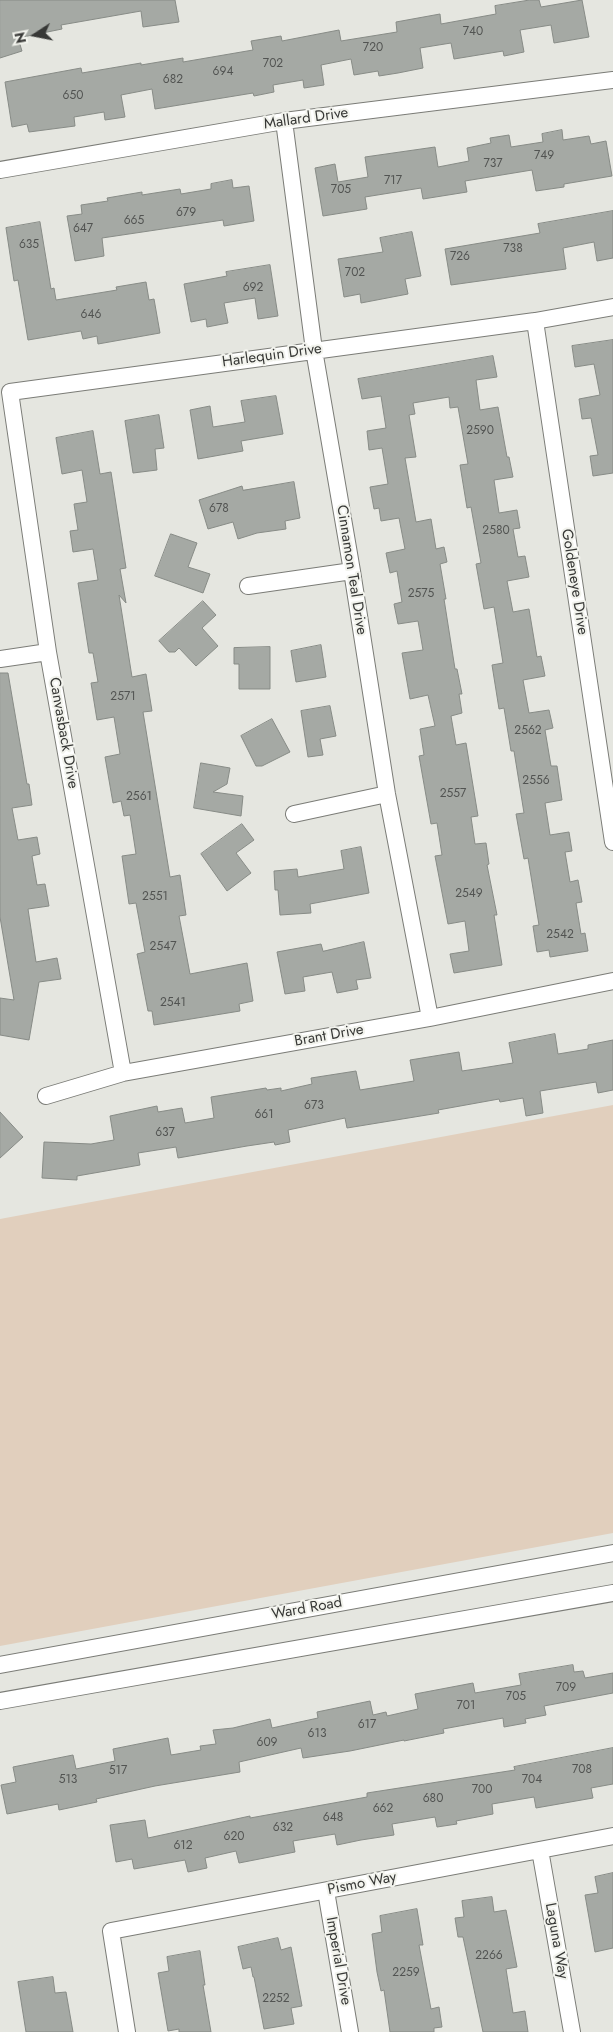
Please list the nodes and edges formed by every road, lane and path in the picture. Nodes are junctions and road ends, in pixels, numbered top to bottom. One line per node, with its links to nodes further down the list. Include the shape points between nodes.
1 (613, 80): 2 (street, Mallard Drive)
2 (284, 121): 3 (street, Mallard Drive); 6 (street, Cinnamon Teal Drive)
3 (0, 170)
4 (613, 308): 5 (street, Harlequin Drive)
5 (535, 322): 6 (street, Harlequin Drive); 14 (street, Goldeneye Drive)
6 (314, 350): 7 (street, Harlequin Drive); 8 (street, Cinnamon Teal Drive)
7 (10, 392): 10 (street, Canvasback Drive)
8 (352, 571): 9 (street); 12 (street, Cinnamon Teal Drive)
9 (248, 586)
10 (48, 652): 11 (street); 17 (street, Canvasback Drive)
11 (0, 658)
12 (386, 794): 13 (street); 16 (street, Cinnamon Teal Drive)
13 (294, 814)
14 (613, 842)
15 (613, 980): 16 (street, Brant Drive)
16 (430, 1018): 17 (street, Brant Drive)
17 (123, 1073): 18 (street, Brant Drive)
18 (46, 1096)
19 (613, 1553): 21 (street, Ward Road)
20 (613, 1593): 22 (street)
21 (0, 1665)
22 (0, 1701)
23 (613, 1836): 24 (street, Pismo Way)
24 (540, 1850): 25 (street, Pismo Way); 28 (street, Laguna Way)
25 (326, 1891): 26 (street, Pismo Way, via 111,1931); 27 (street, Imperial Drive)
26 (127, 2032)
27 (350, 2032)
28 (572, 2032)

